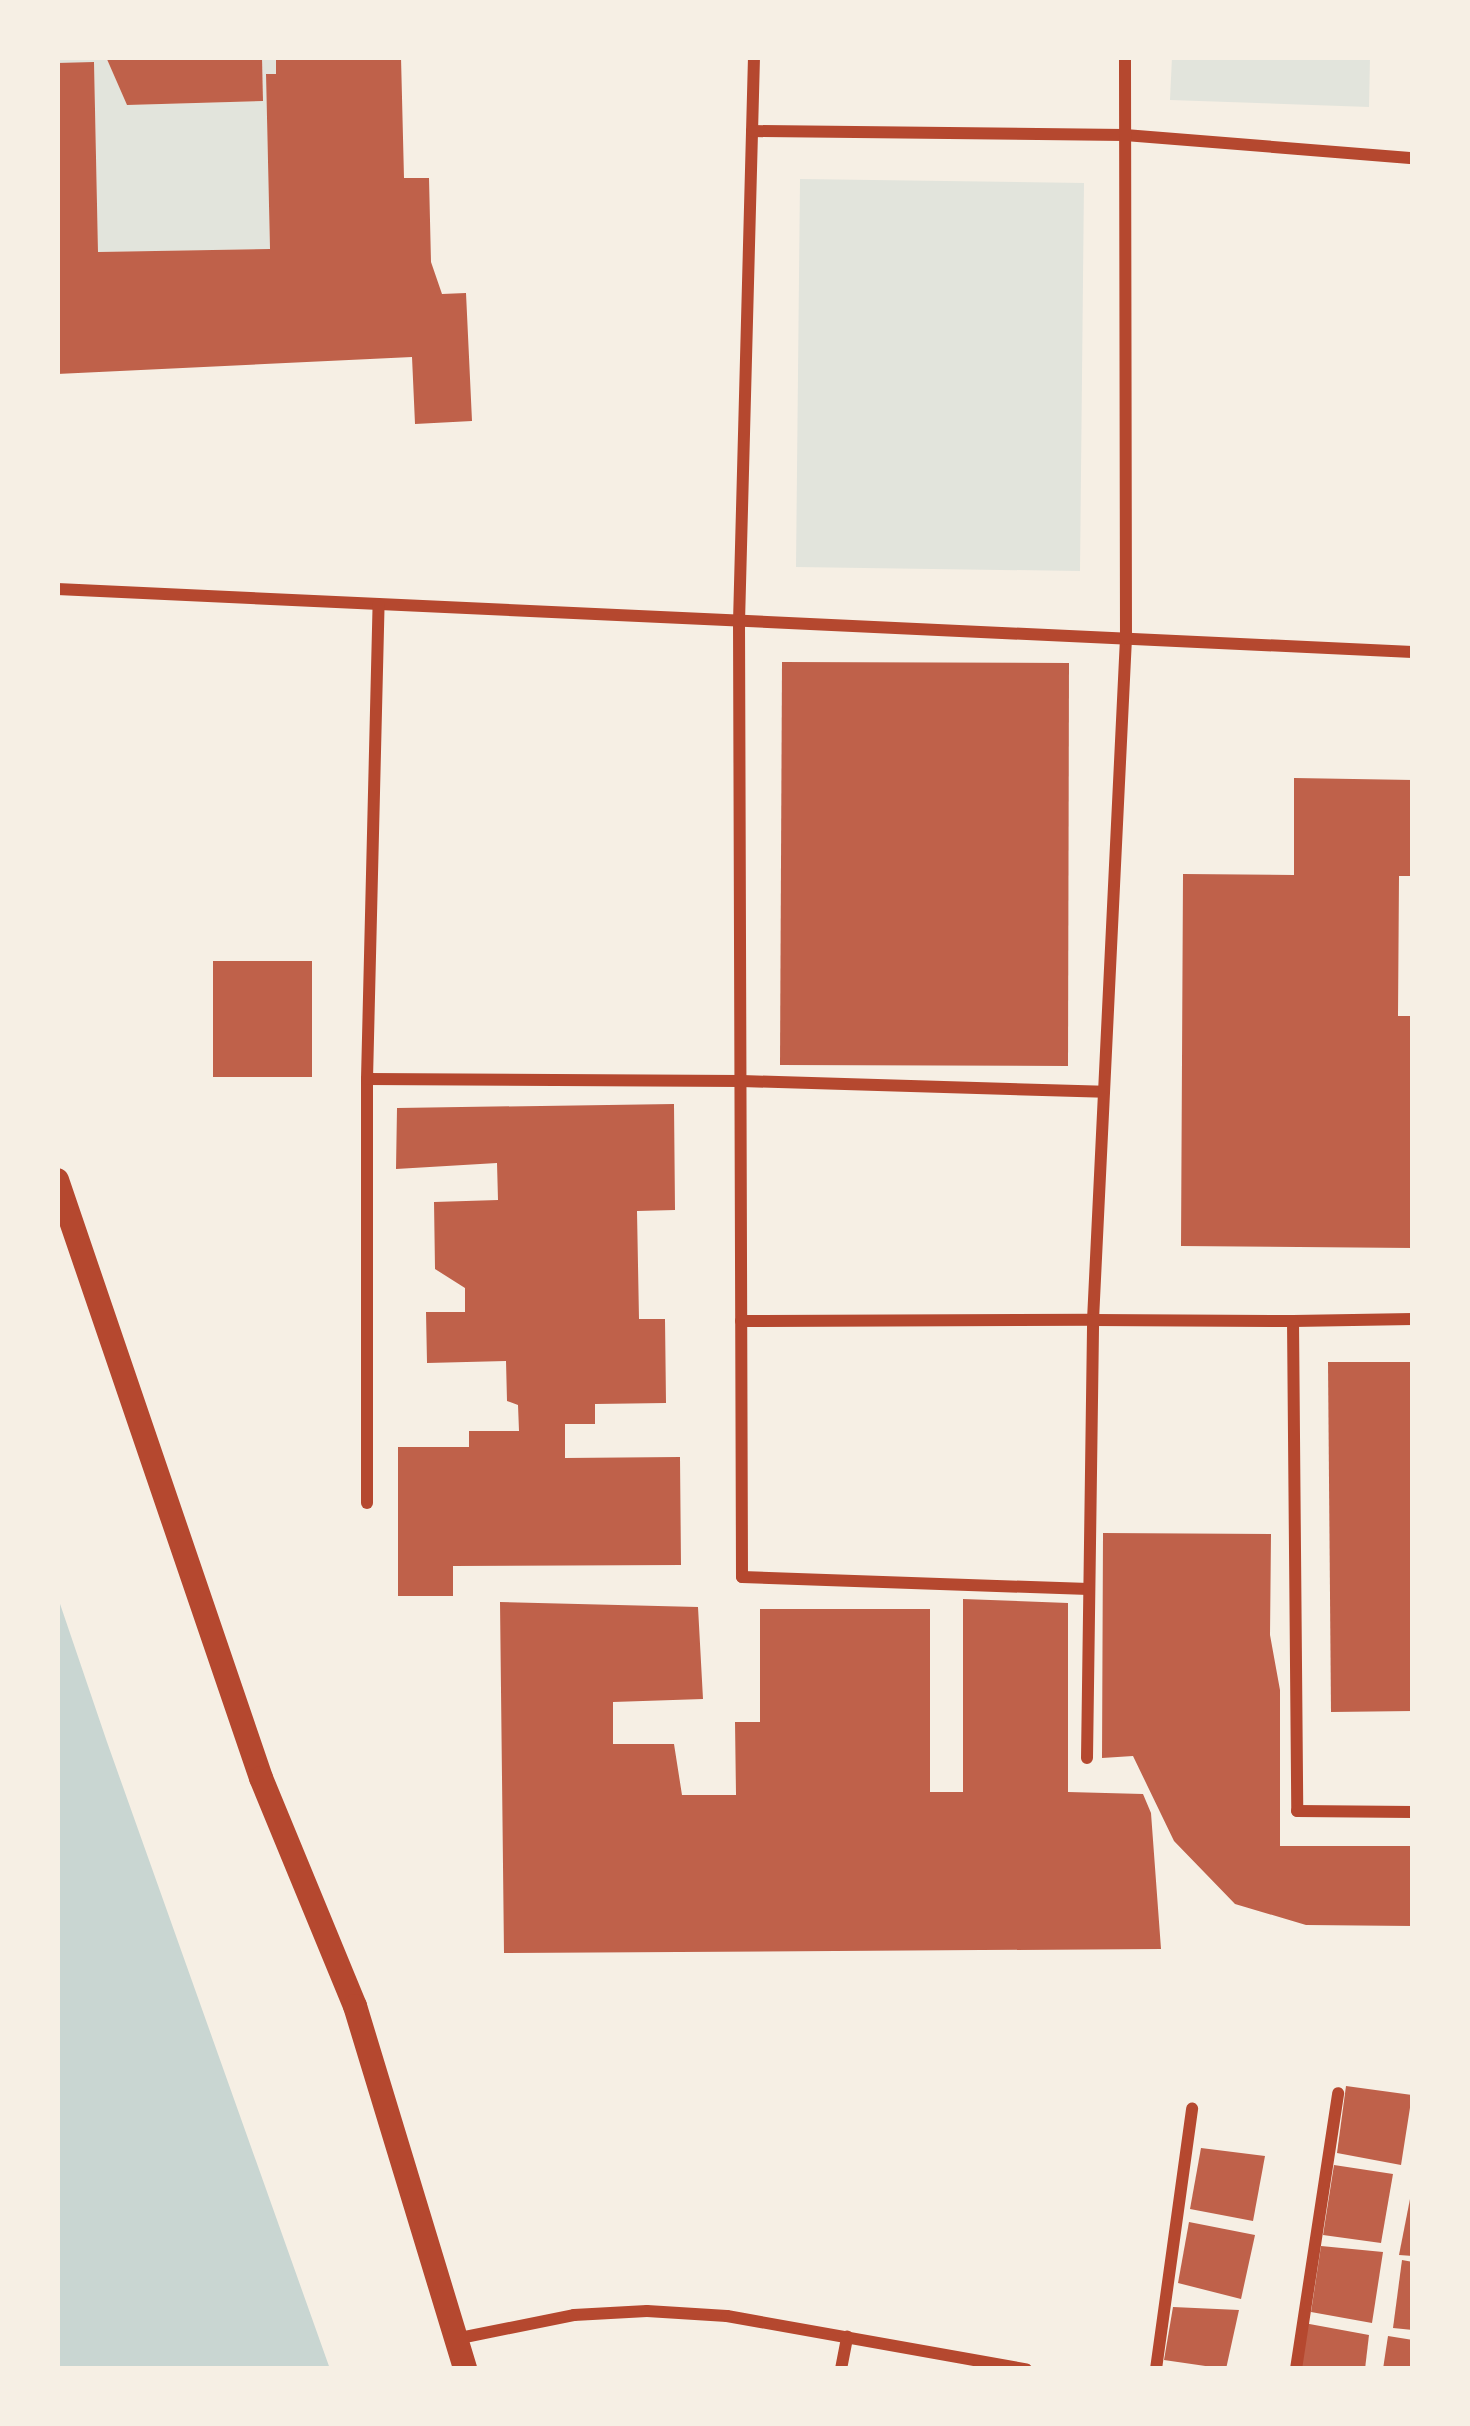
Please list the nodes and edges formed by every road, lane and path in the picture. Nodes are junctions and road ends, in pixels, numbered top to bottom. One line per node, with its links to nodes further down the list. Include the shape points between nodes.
1 (754, 57): 3 (street)
2 (1125, 57): 4 (street)
3 (752, 131): 4 (street); 8 (street)
4 (1125, 135): 5 (street); 9 (street)
5 (1413, 158)
6 (57, 589): 7 (street)
7 (379, 604): 8 (street); 11 (street)
8 (739, 621): 9 (street); 12 (street)
9 (1126, 639): 10 (street); 13 (street)
10 (1413, 652)
11 (368, 1079): 12 (street); 19 (street)
12 (742, 1081): 13 (street); 17 (street)
13 (1104, 1092): 16 (street)
14 (57, 1180): 26 (main road, via 261,1778 355,2006)
15 (1413, 1319): 18 (street)
16 (1093, 1320): 17 (street); 18 (street); 20 (street)
17 (741, 1321): 20 (street, via 742,1577)
18 (1293, 1321): 22 (street, via 1297,1811)
19 (368, 1502)
20 (1089, 1589): 21 (street)
21 (1087, 1758)
22 (1413, 1812)
23 (1338, 2093): 31 (street)
24 (1192, 2108): 30 (street)
25 (847, 2337): 26 (street, via 647,2311 574,2315); 28 (street); 29 (street)
26 (455, 2339): 27 (main road)
27 (465, 2369)
28 (841, 2369)
29 (1026, 2369)
30 (1156, 2369)
31 (1296, 2369)

